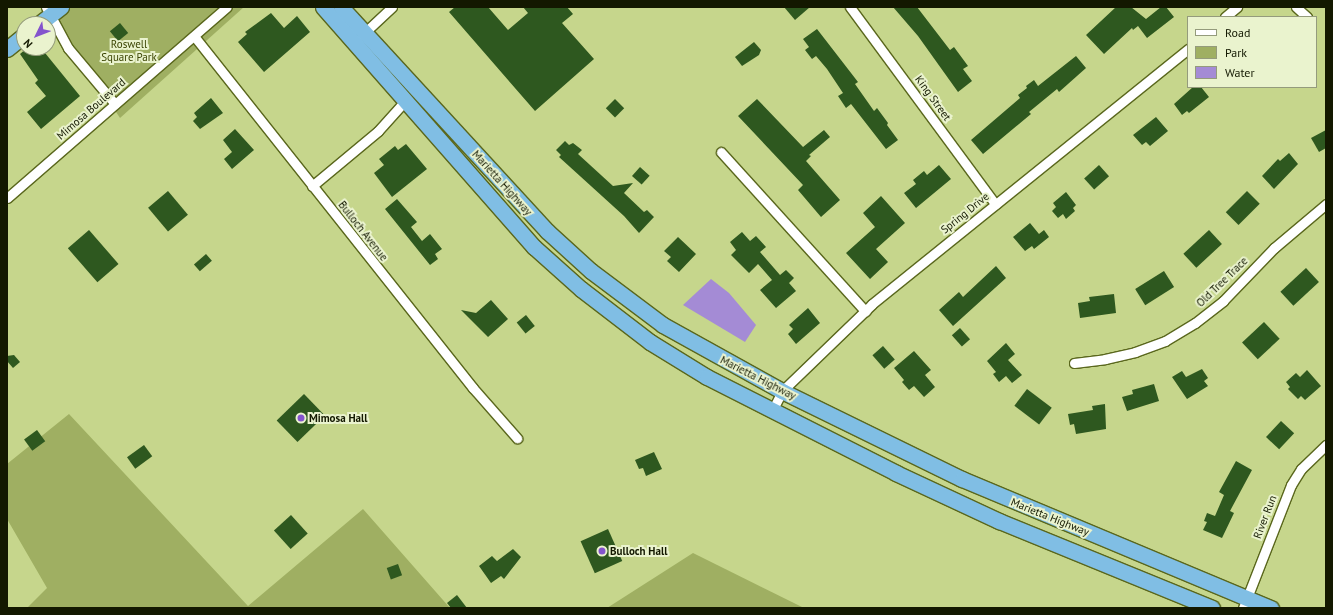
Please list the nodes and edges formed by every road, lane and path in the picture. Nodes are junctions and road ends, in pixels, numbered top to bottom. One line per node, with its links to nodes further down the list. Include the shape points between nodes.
1 (227, 7): 11 (street, Mimosa Boulevard)
2 (323, 7): 12 (highway, Marietta Highway)
3 (341, 7): 12 (highway, Marietta Highway)
4 (392, 7): 12 (street)
5 (850, 7): 21 (street, King Street)
6 (1237, 7): 9 (street)
7 (1296, 7): 10 (street)
8 (53, 9): 17 (street, via 68,48)
9 (1226, 16)
10 (1306, 16)
11 (194, 36): 17 (street, Mimosa Boulevard); 19 (street, Bulloch Avenue)
12 (359, 38): 16 (highway, Marietta Highway); 25 (highway, Marietta Highway, via 579,261 663,325)
13 (16, 42): 14 (highway)
14 (7, 49)
15 (1187, 50): 21 (street, Spring Drive)
16 (405, 102): 19 (street, via 378,131); 26 (highway, Marietta Highway, via 514,225 581,289 677,360)
17 (115, 104): 20 (street, Mimosa Boulevard)
18 (721, 152): 23 (street)
19 (312, 186): 27 (street, Bulloch Avenue, via 473,388)
20 (7, 198)
21 (995, 204): 23 (street, Spring Drive)
22 (1326, 204): 24 (street, Old Tree Trace, via 1279,243 1223,301 1195,323 1165,341 1135,352 1105,360)
23 (865, 310): 25 (street, Spring Drive)
24 (1074, 363)
25 (782, 391): 26 (street, Spring Drive); 29 (highway, Marietta Highway, via 1012,502)
26 (772, 411): 30 (highway, Marietta Highway, via 947,497)
27 (517, 438)
28 (1326, 445): 29 (street, River Run, via 1301,469 1291,485)
29 (1245, 603): 31 (highway, Marietta Highway)
30 (1212, 608)
31 (1271, 608)

